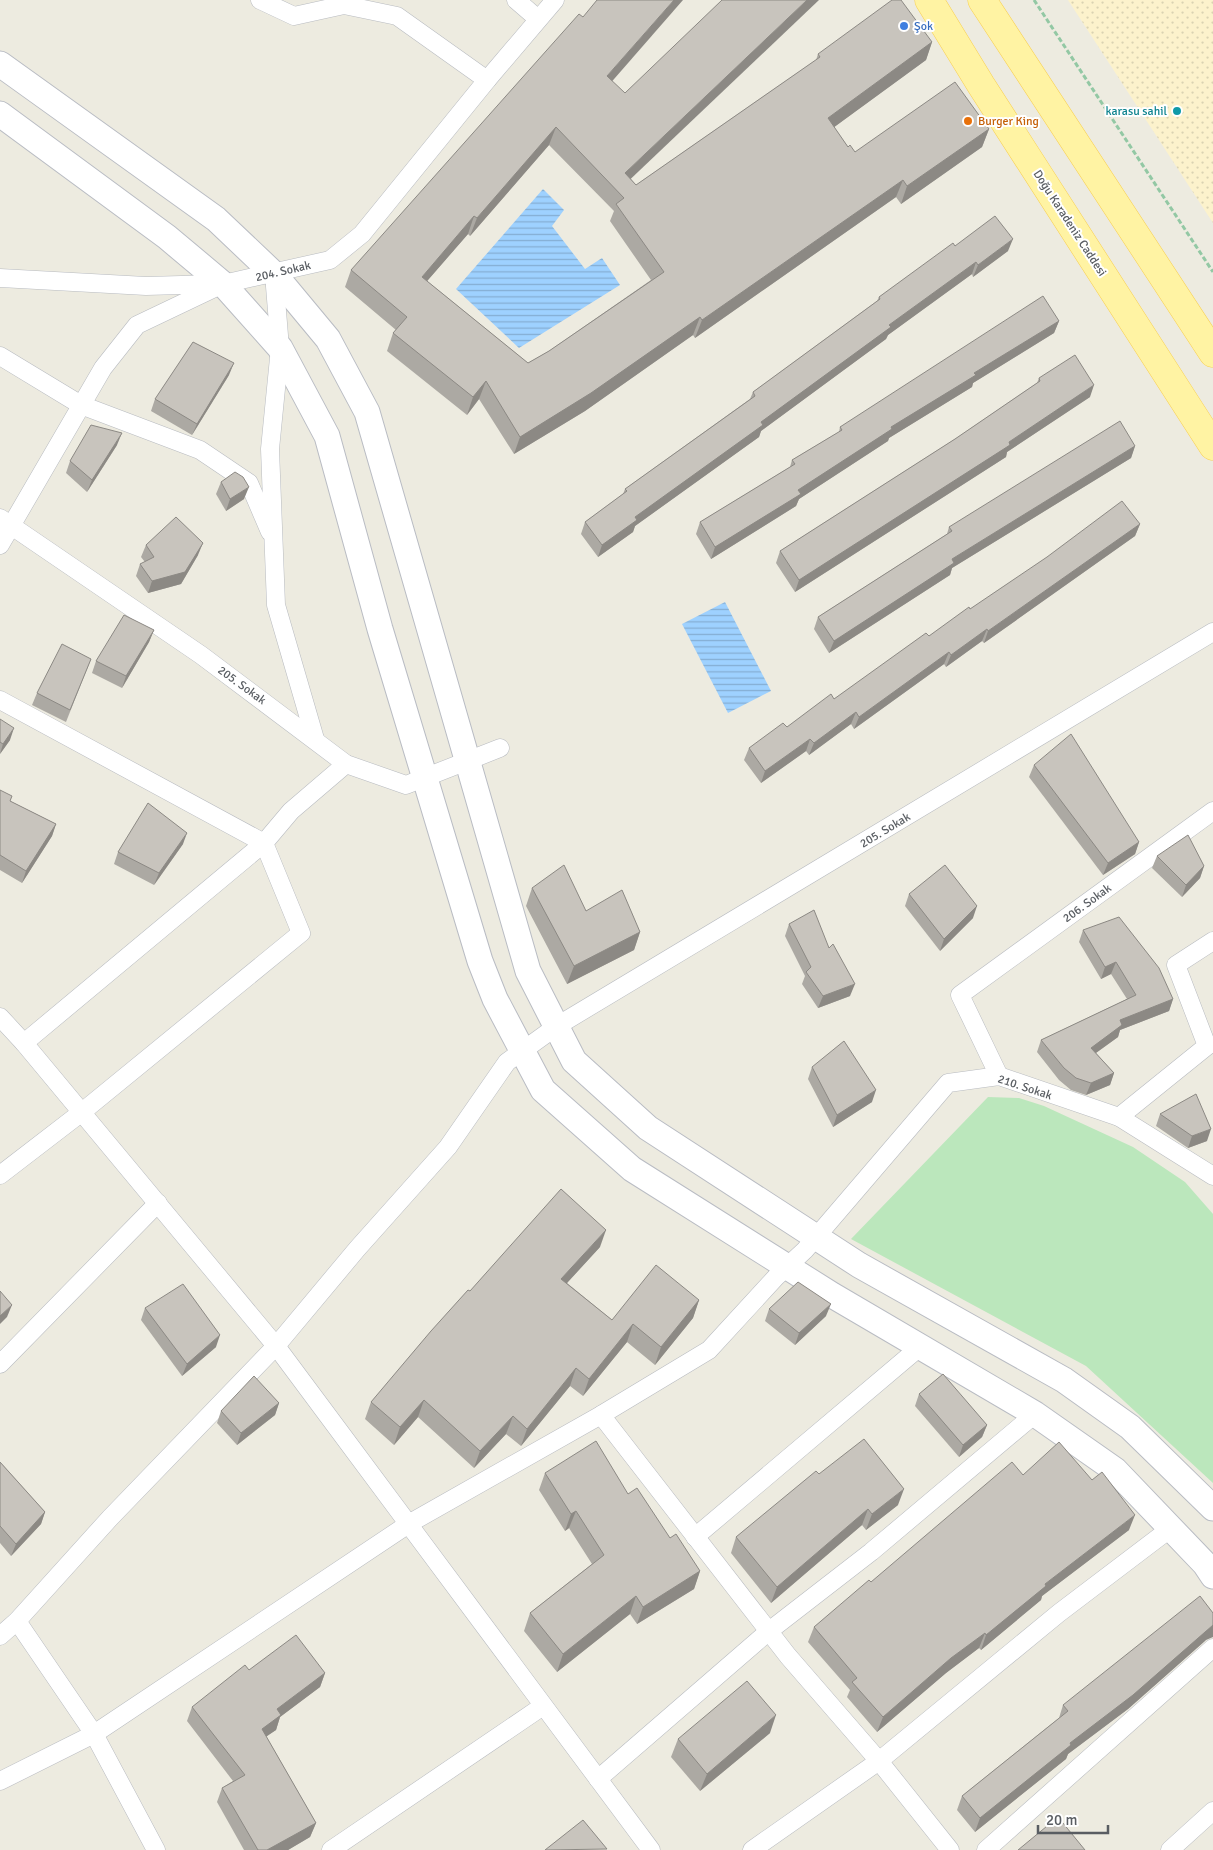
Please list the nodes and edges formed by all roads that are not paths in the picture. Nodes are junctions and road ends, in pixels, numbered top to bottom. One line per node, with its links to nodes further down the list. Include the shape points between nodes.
1 (260, 0): 8 (street, via 294,16 344,5 397,16)
2 (516, 0): 6 (street)
3 (555, 0): 6 (street, 204. Sokak)
4 (929, 0): 17 (main road, Doğu Karadeniz Caddesi)
5 (982, 0): 14 (main road)
6 (538, 19): 8 (street, 204. Sokak)
7 (0, 64): 10 (main road, via 216,219)
8 (487, 80): 10 (street, 204. Sokak, via 362,234 330,260)
9 (0, 114): 12 (main road, via 166,237)
10 (274, 274): 12 (street, 204. Sokak); 13 (street); 25 (main road, via 328,339 367,412)
11 (0, 278): 12 (street, via 146,286)
12 (223, 284): 13 (main road); 16 (street, 204. Sokak, via 138,325 103,368)
13 (280, 348): 19 (street, via 270,449); 27 (main road, via 327,436)
14 (1213, 353)
15 (0, 356): 16 (street)
16 (81, 405): 18 (street, 204. Sokak); 19 (street, via 200,450 249,483)
17 (1213, 446)
18 (5, 521): 20 (street, 204. Sokak); 23 (street, 205. Sokak, via 201,655)
19 (274, 542): 23 (street, via 276,605)
20 (0, 545)
21 (1213, 632): 32 (street, 205. Sokak)
22 (0, 700): 29 (street)
23 (315, 739): 26 (street, 205. Sokak)
24 (500, 748): 25 (street, 205. Sokak)
25 (467, 761): 27 (street, 205. Sokak); 32 (main road, via 528,971)
26 (346, 764): 27 (street, 205. Sokak, via 406,785); 29 (street, via 291,811)
27 (425, 778): 35 (main road, via 480,961)
28 (1213, 811): 36 (street, 206. Sokak, via 960,995)
29 (264, 843): 33 (street); 37 (street, via 301,934)
30 (1213, 941): 34 (street, via 1176,965)
31 (0, 1017): 33 (street)
32 (557, 1026): 35 (street, 205. Sokak); 42 (main road, via 574,1060 648,1128)
33 (24, 1042): 37 (street)
34 (1210, 1044): 38 (street)
35 (522, 1051): 42 (main road, via 543,1090 632,1169); 43 (street, 205. Sokak, via 506,1062 448,1147)
36 (999, 1076): 38 (street, 210. Sokak); 42 (street, 210. Sokak, via 948,1083)
37 (82, 1112): 39 (street); 41 (street)
38 (1120, 1117): 40 (street, 210. Sokak)
39 (0, 1174)
40 (1213, 1176)
41 (158, 1203): 43 (street); 45 (street)
42 (803, 1252): 44 (main road); 47 (street, 210. Sokak, via 709,1350); 48 (main road, via 859,1265 1064,1380 1130,1426)
43 (276, 1346): 49 (street); 53 (street, 205. Sokak, via 110,1518)
44 (921, 1346): 46 (main road); 51 (street)
45 (0, 1364)
46 (1035, 1414): 50 (main road, via 1115,1470); 54 (street, via 871,1552)
47 (602, 1415): 49 (street, 210. Sokak); 51 (street)
48 (1213, 1508)
49 (410, 1524): 57 (street); 58 (street, 210. Sokak)
50 (1171, 1528): 52 (main road, via 1206,1564); 59 (street, via 1059,1613)
51 (695, 1537): 54 (street)
52 (1213, 1576)
53 (17, 1621): 55 (street, 205. Sokak); 58 (street)
54 (769, 1631): 59 (street); 60 (street)
55 (0, 1636)
56 (1213, 1648): 68 (street)
57 (542, 1706): 60 (street); 64 (street)
58 (94, 1734): 61 (street, 210. Sokak); 63 (street)
59 (879, 1761): 66 (street); 67 (street)
60 (598, 1778): 65 (street)
61 (0, 1781)
62 (1213, 1811): 69 (street)
63 (156, 1850)
64 (331, 1850)
65 (651, 1850)
66 (752, 1850)
67 (950, 1850)
68 (986, 1850)
69 (1170, 1850)

